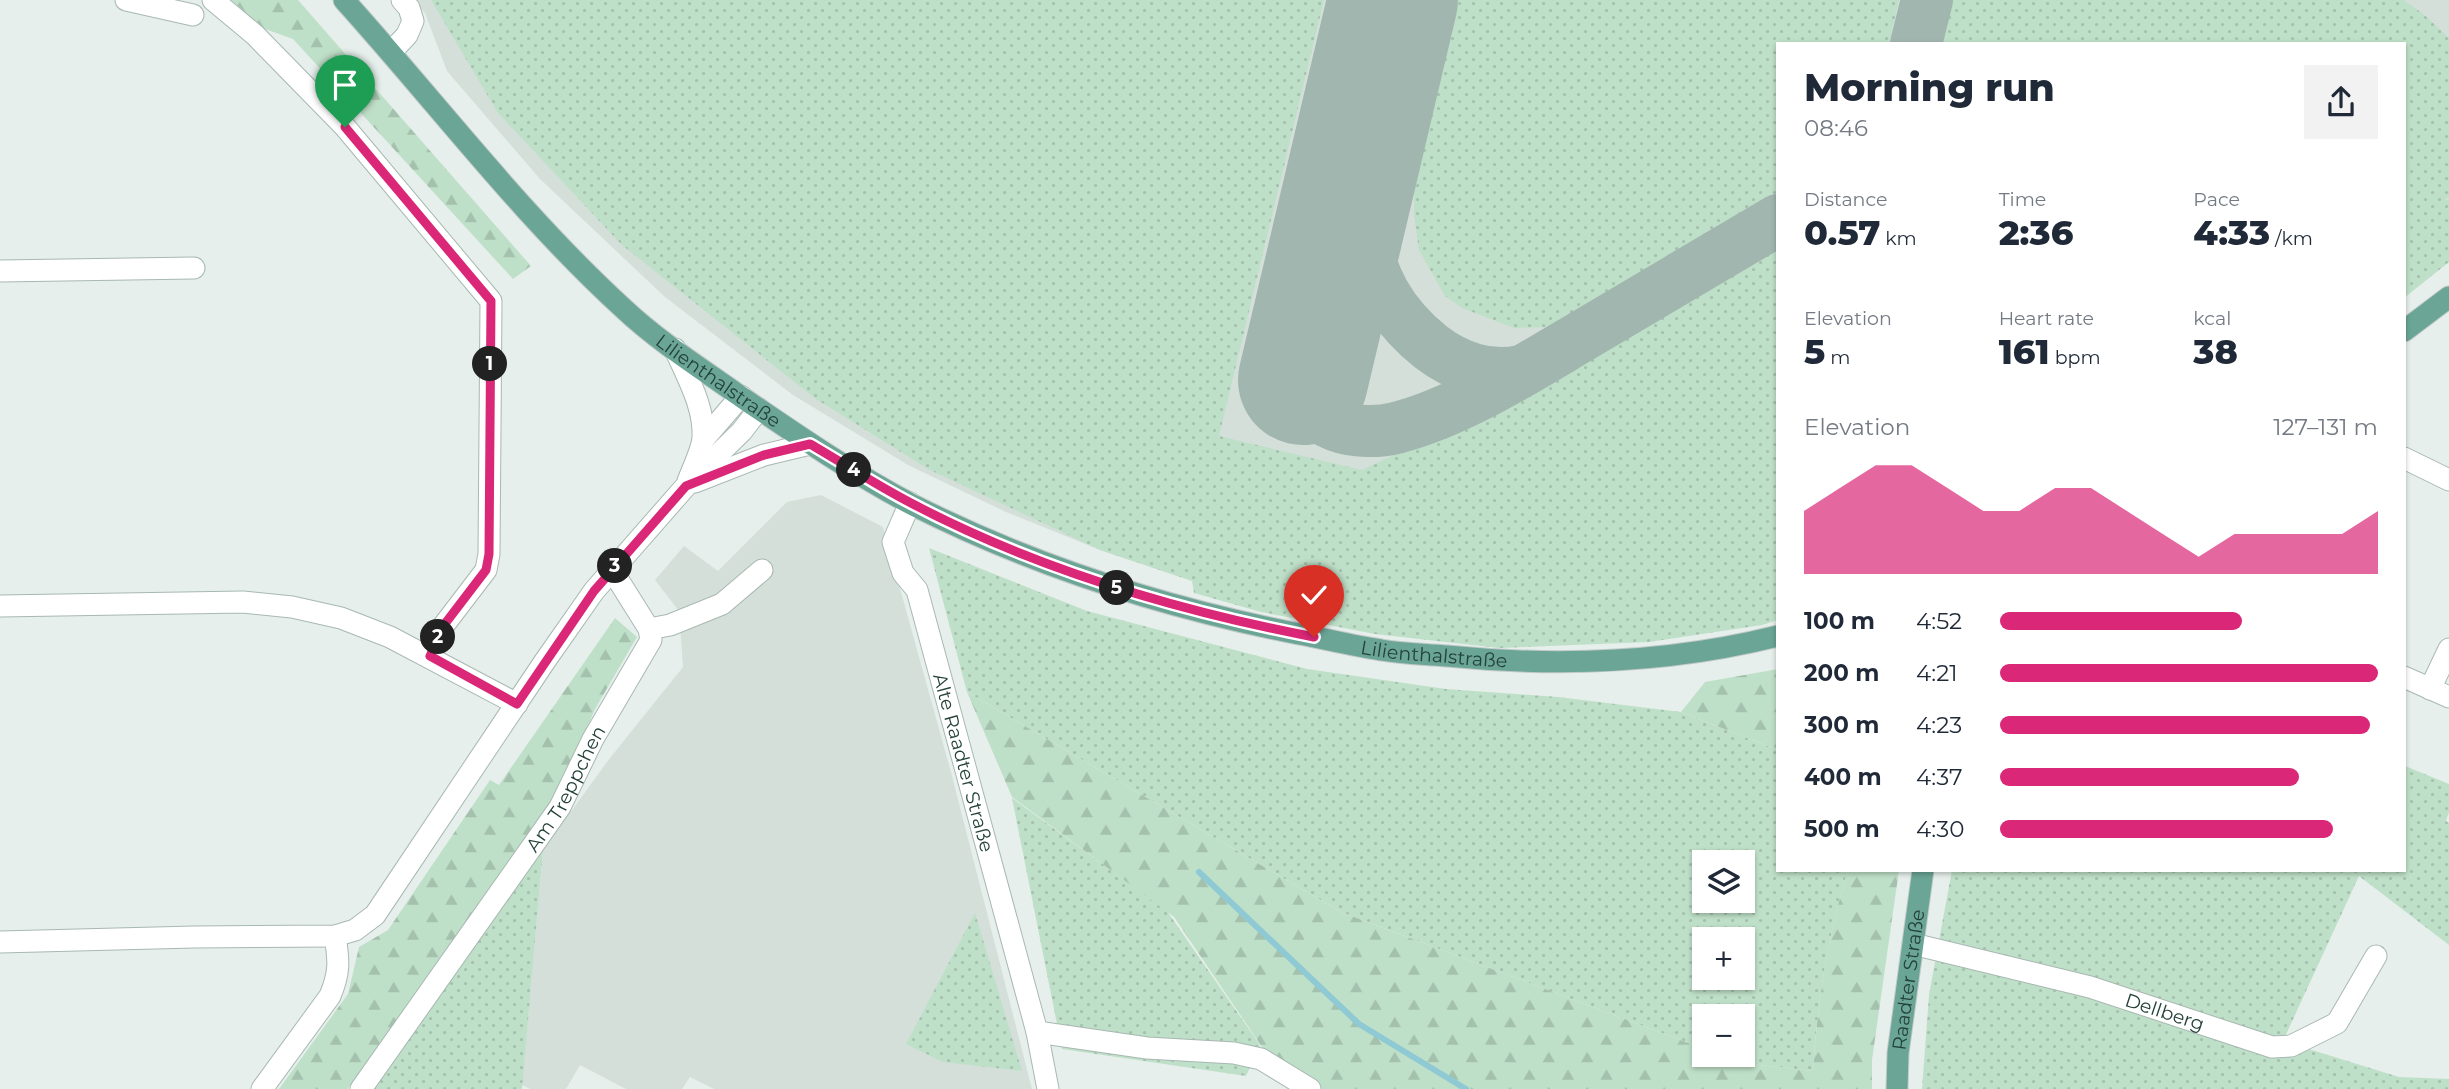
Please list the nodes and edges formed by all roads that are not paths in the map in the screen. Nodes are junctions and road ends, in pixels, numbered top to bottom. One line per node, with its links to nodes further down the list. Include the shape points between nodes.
1 (126, 0): 5 (street)
2 (213, 0): 26 (street, via 345,127 491,301 489,554 486,570 444,625)
3 (344, 0): 6 (main road, Lilienthalstraße)
4 (402, 0): 6 (street, via 413,21)
5 (193, 15)
6 (391, 52): 11 (main road, Lilienthalstraße, via 574,261 626,312)
7 (194, 268): 8 (street)
8 (0, 271)
9 (2449, 297): 10 (main road)
10 (2406, 329)
11 (675, 349): 12 (main road, Lilienthalstraße); 14 (street, via 700,409)
12 (741, 396): 13 (main road, Lilienthalstraße); 14 (street)
13 (759, 409): 15 (main road, Lilienthalstraße); 18 (street)
14 (703, 440): 18 (street)
15 (810, 444): 18 (street, via 764,455); 19 (main road, Lilienthalstraße)
16 (2406, 459): 17 (street)
17 (2449, 480)
18 (686, 486): 20 (street)
19 (910, 503): 24 (main road, Lilienthalstraße, via 978,536 1140,596 1244,624 1383,650 1500,662 1561,662 1640,659); 35 (street, Alte Raadter Straße, via 893,542 903,573 918,590)
20 (612, 570): 23 (street); 29 (street)
21 (762, 570): 23 (street, via 722,604)
22 (0, 606): 26 (street, via 243,602 292,607 341,618)
23 (649, 629): 37 (street, Am Treppchen, via 651,640 593,739 560,807)
24 (1776, 636)
25 (2449, 649): 28 (street)
26 (430, 656): 29 (street)
27 (2406, 678): 28 (street)
28 (2440, 693)
29 (517, 704): 31 (street, via 375,915 355,930)
30 (1923, 872): 33 (main road, Raadter Straße)
31 (335, 936): 32 (street); 36 (street, via 339,964 330,996)
32 (0, 942)
33 (1913, 944): 34 (street, Dellberg, via 2090,987 2272,1047 2291,1046 2337,1023); 40 (main road, Raadter Straße)
34 (2375, 956)
35 (1037, 1031): 38 (street, Alte Raadter Straße); 39 (street, via 1147,1048 1234,1053 1261,1059)
36 (262, 1089)
37 (361, 1089)
38 (1048, 1089)
39 (1310, 1089)
40 (1897, 1089)

